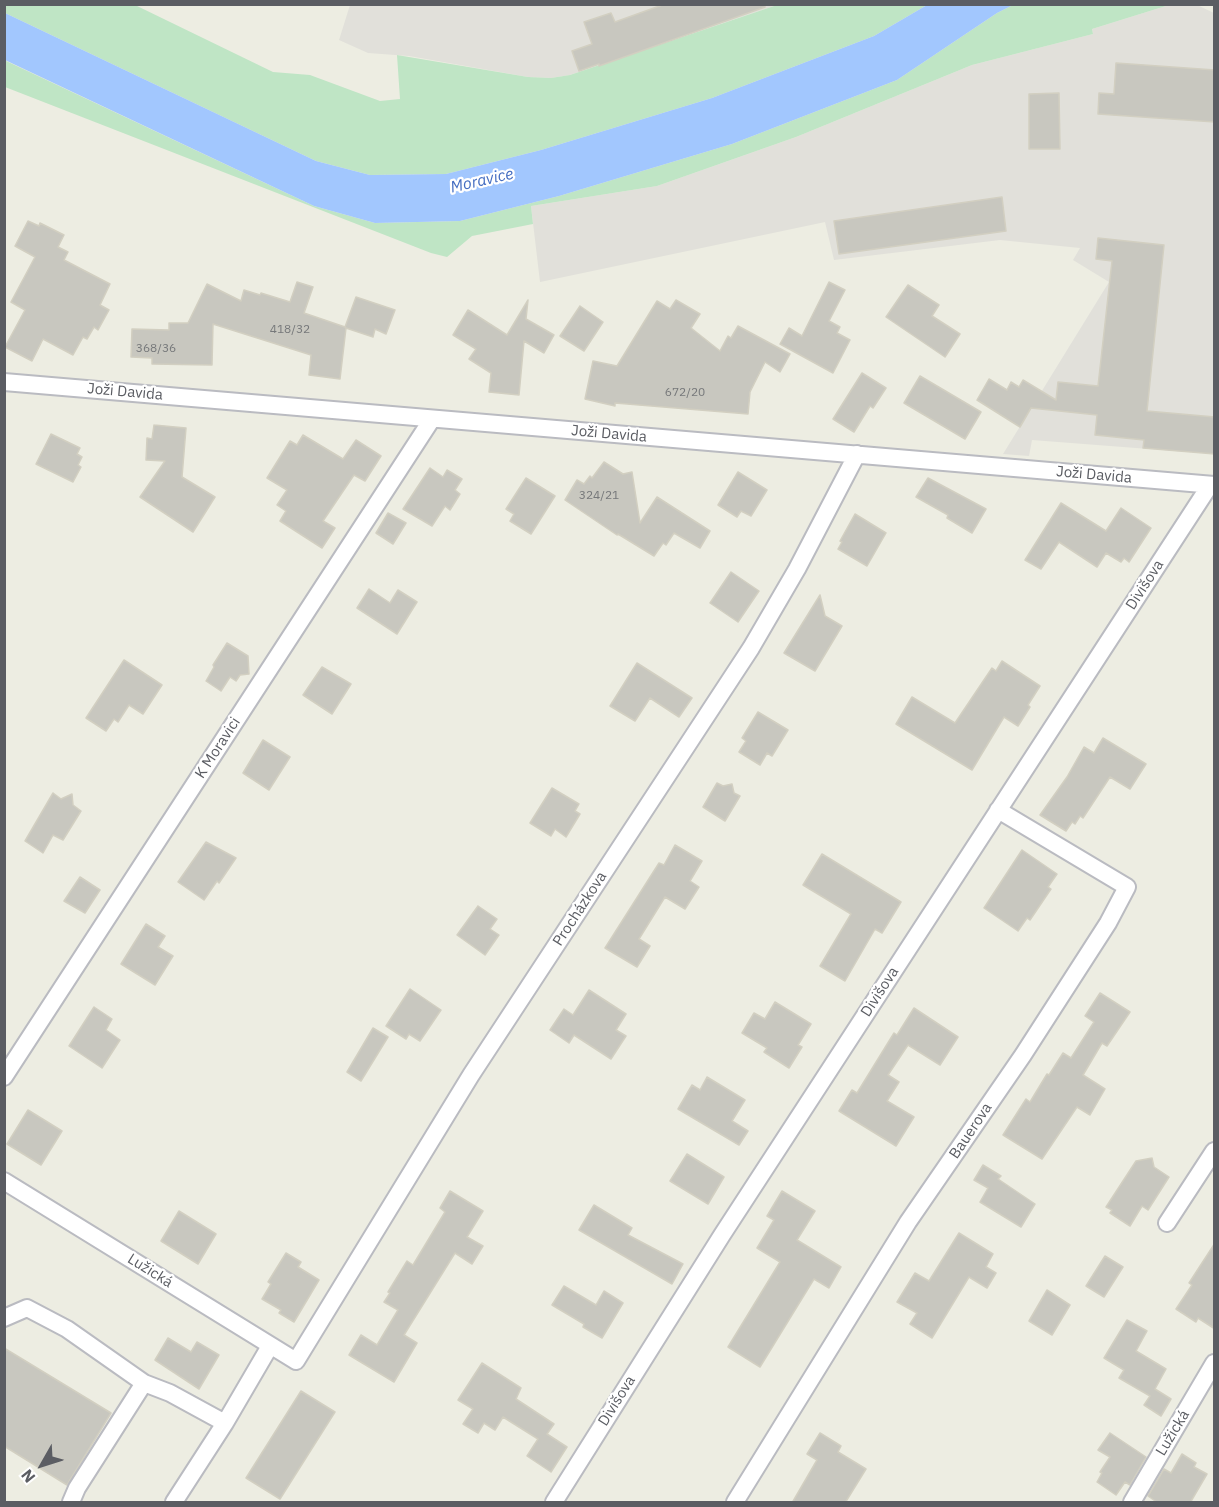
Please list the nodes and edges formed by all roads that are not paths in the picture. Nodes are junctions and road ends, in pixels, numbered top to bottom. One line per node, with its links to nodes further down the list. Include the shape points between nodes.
1 (4, 382): 2 (street, Joži Davida)
2 (432, 419): 3 (street, Joži Davida); 6 (street, K Moravici)
3 (857, 454): 4 (street, Joži Davida); 12 (street, Procházkova, via 751,648 471,1075)
4 (1212, 485): 5 (street, Divišova)
5 (998, 810): 18 (street, Divišova, via 722,1235); 19 (street, Bauerova, via 1127,887 1029,1045 908,1222)
6 (4, 1077)
7 (1215, 1151): 9 (street)
8 (4, 1181): 11 (street, Lužická)
9 (1167, 1223)
10 (4, 1318): 14 (street, via 27,1308 67,1329)
11 (270, 1346): 12 (street, Lužická); 15 (street)
12 (296, 1361)
13 (1215, 1363): 20 (street, Lužická)
14 (144, 1383): 15 (street); 16 (street)
15 (225, 1423): 17 (street)
16 (71, 1503)
17 (174, 1503)
18 (554, 1503)
19 (735, 1503)
20 (1132, 1503)

